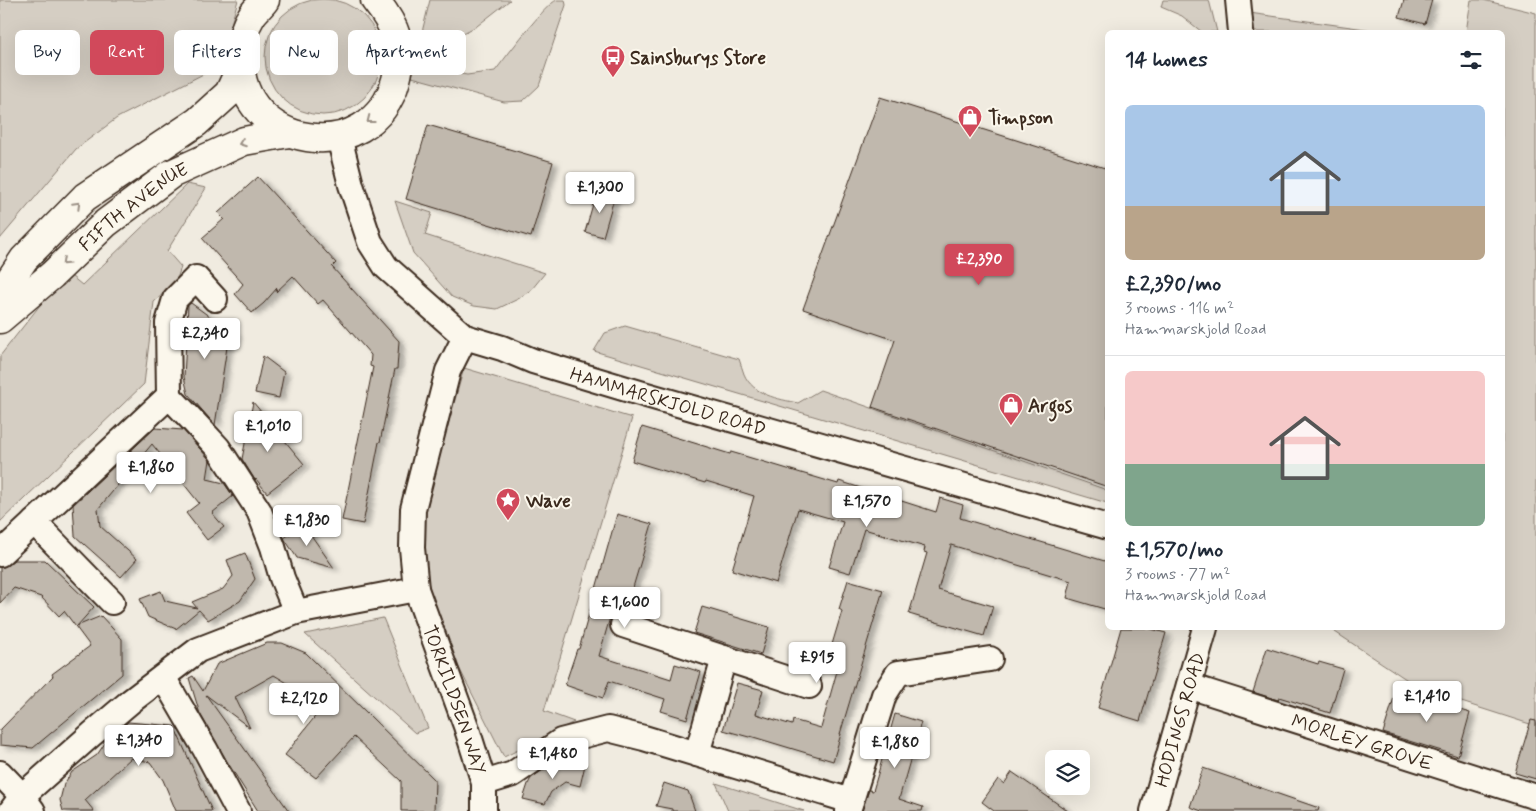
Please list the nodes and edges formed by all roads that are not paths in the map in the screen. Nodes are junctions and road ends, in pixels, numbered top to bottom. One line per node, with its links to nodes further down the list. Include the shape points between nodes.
1 (265, 0): 4 (main road, via 250,18)
2 (1238, 0): 5 (street)
3 (384, 5): 9 (main road, one-way to 9, via 399,43 400,68 393,92 373,119)
4 (246, 30)
5 (1240, 30)
6 (237, 75): 10 (main road, FIFTH AVENUE, one-way to 6, via 24,259 85,197 197,122 230,92)
7 (242, 75): 8 (main road, via 256,108)
8 (289, 133): 9 (main road, via 314,139); 12 (main road, FIFTH AVENUE, one-way to 12, via 244,142 171,174 106,223)
9 (339, 137): 13 (street, HAMMARSKJOLD ROAD, via 351,186 375,251 386,267)
10 (0, 295)
11 (215, 299): 14 (street, via 196,278 175,299 168,323)
12 (0, 319)
13 (465, 337): 16 (street, HAMMARSKJOLD ROAD, via 643,394); 18 (street, TORKILDSEN WAY, via 448,371 413,510)
14 (168, 396): 15 (street); 20 (street, via 218,448 259,511)
15 (34, 522): 17 (street); 19 (street)
16 (1105, 525)
17 (0, 554)
18 (416, 589): 20 (street); 30 (street, TORKILDSEN WAY)
19 (112, 602)
20 (296, 612): 25 (street, via 198,650)
21 (623, 625): 23 (street)
22 (1204, 630): 27 (street, HODINGS ROAD)
23 (724, 658): 26 (street); 28 (street)
24 (990, 659): 33 (street, via 898,673 884,695)
25 (163, 677): 32 (street, via 131,701); 34 (street)
26 (809, 686)
27 (1189, 686): 31 (street, MORLEY GROVE); 36 (street, HODINGS ROAD)
28 (696, 754): 30 (street, via 608,729 561,741 513,774); 33 (street)
29 (0, 774): 32 (street)
30 (484, 783): 35 (street, TORKILDSEN WAY)
31 (1536, 797)
32 (22, 806)
33 (850, 806)
34 (238, 811)
35 (484, 811)
36 (1153, 811)

